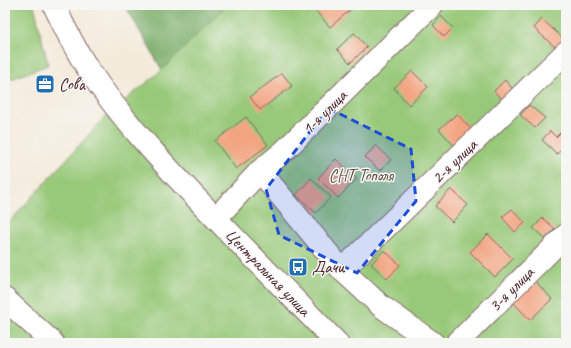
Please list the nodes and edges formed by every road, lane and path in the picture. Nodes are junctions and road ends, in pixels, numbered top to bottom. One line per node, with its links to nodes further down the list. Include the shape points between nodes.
1 (54, 5): 5 (street, Центральная улица, via 66,33 114,104 155,154)
2 (432, 5): 4 (street, 1-я улица, via 283,152)
3 (566, 52): 7 (street, 2-я улица)
4 (260, 171): 5 (street, 1-я улица); 7 (street)
5 (216, 218): 10 (street, Центральная улица)
6 (566, 235): 12 (street, 3-я улица)
7 (342, 270): 11 (street, via 381,306)
8 (5, 299): 9 (street)
9 (53, 343)
10 (337, 343)
11 (433, 343)
12 (457, 343)

